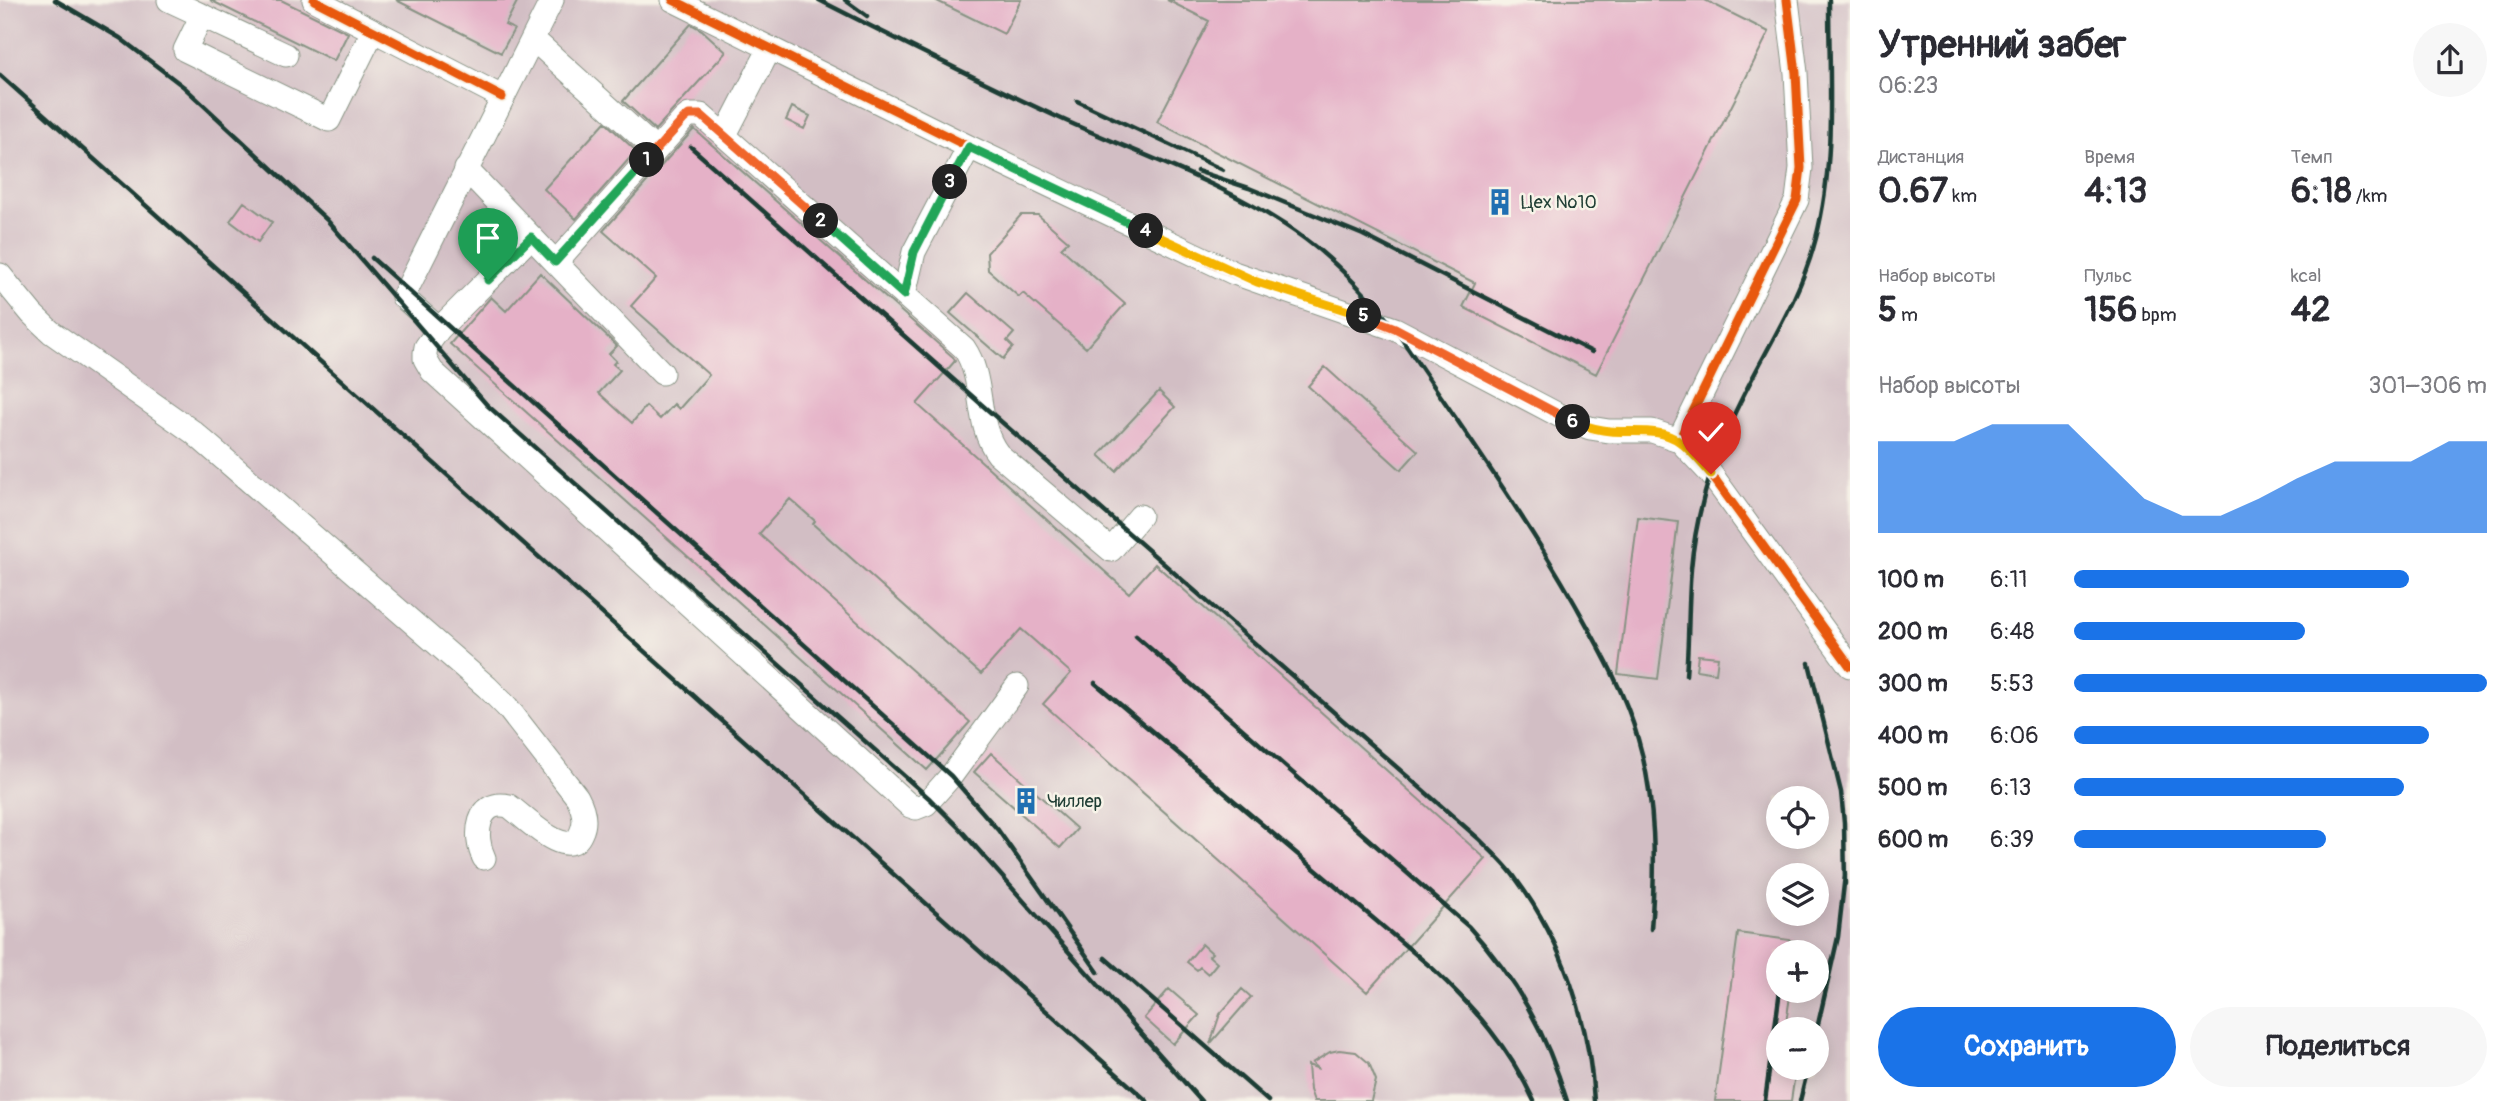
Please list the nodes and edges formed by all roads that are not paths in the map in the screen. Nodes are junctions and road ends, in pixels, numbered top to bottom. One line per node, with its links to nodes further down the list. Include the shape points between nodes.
1 (169, 0): 6 (street)
2 (314, 0): 7 (street)
3 (552, 0): 8 (street)
4 (673, 0): 9 (street)
5 (1787, 0): 22 (street, via 1801,168 1797,200)
6 (202, 15): 7 (street, via 185,50 329,120); 10 (street)
7 (373, 30): 11 (street)
8 (533, 39): 11 (street); 14 (street)
9 (770, 48): 12 (street); 13 (street)
10 (286, 55)
11 (502, 97): 15 (street)
12 (725, 135): 14 (street, via 695,114 684,119); 19 (street)
13 (969, 147): 19 (street, via 914,252); 22 (street, via 1234,273 1395,328 1570,421 1609,431 1651,431)
14 (656, 150): 17 (street)
15 (466, 169): 16 (street); 20 (street, via 403,297)
16 (531, 237): 17 (street); 20 (street)
17 (555, 262): 21 (street)
18 (0, 275): 26 (street, via 51,332 193,432 507,707 577,797 584,811 583,823 576,841 556,842 509,806 490,807 478,826 478,846)
19 (904, 295): 23 (street, via 968,355 987,436 998,454 1111,550)
20 (439, 329): 25 (street, via 426,347 425,359 432,371 910,806 926,804 944,784)
21 (662, 373)
22 (1679, 440): 24 (street, via 1711,474)
23 (1140, 516)
24 (1850, 666)
25 (1017, 686)
26 (484, 858)

